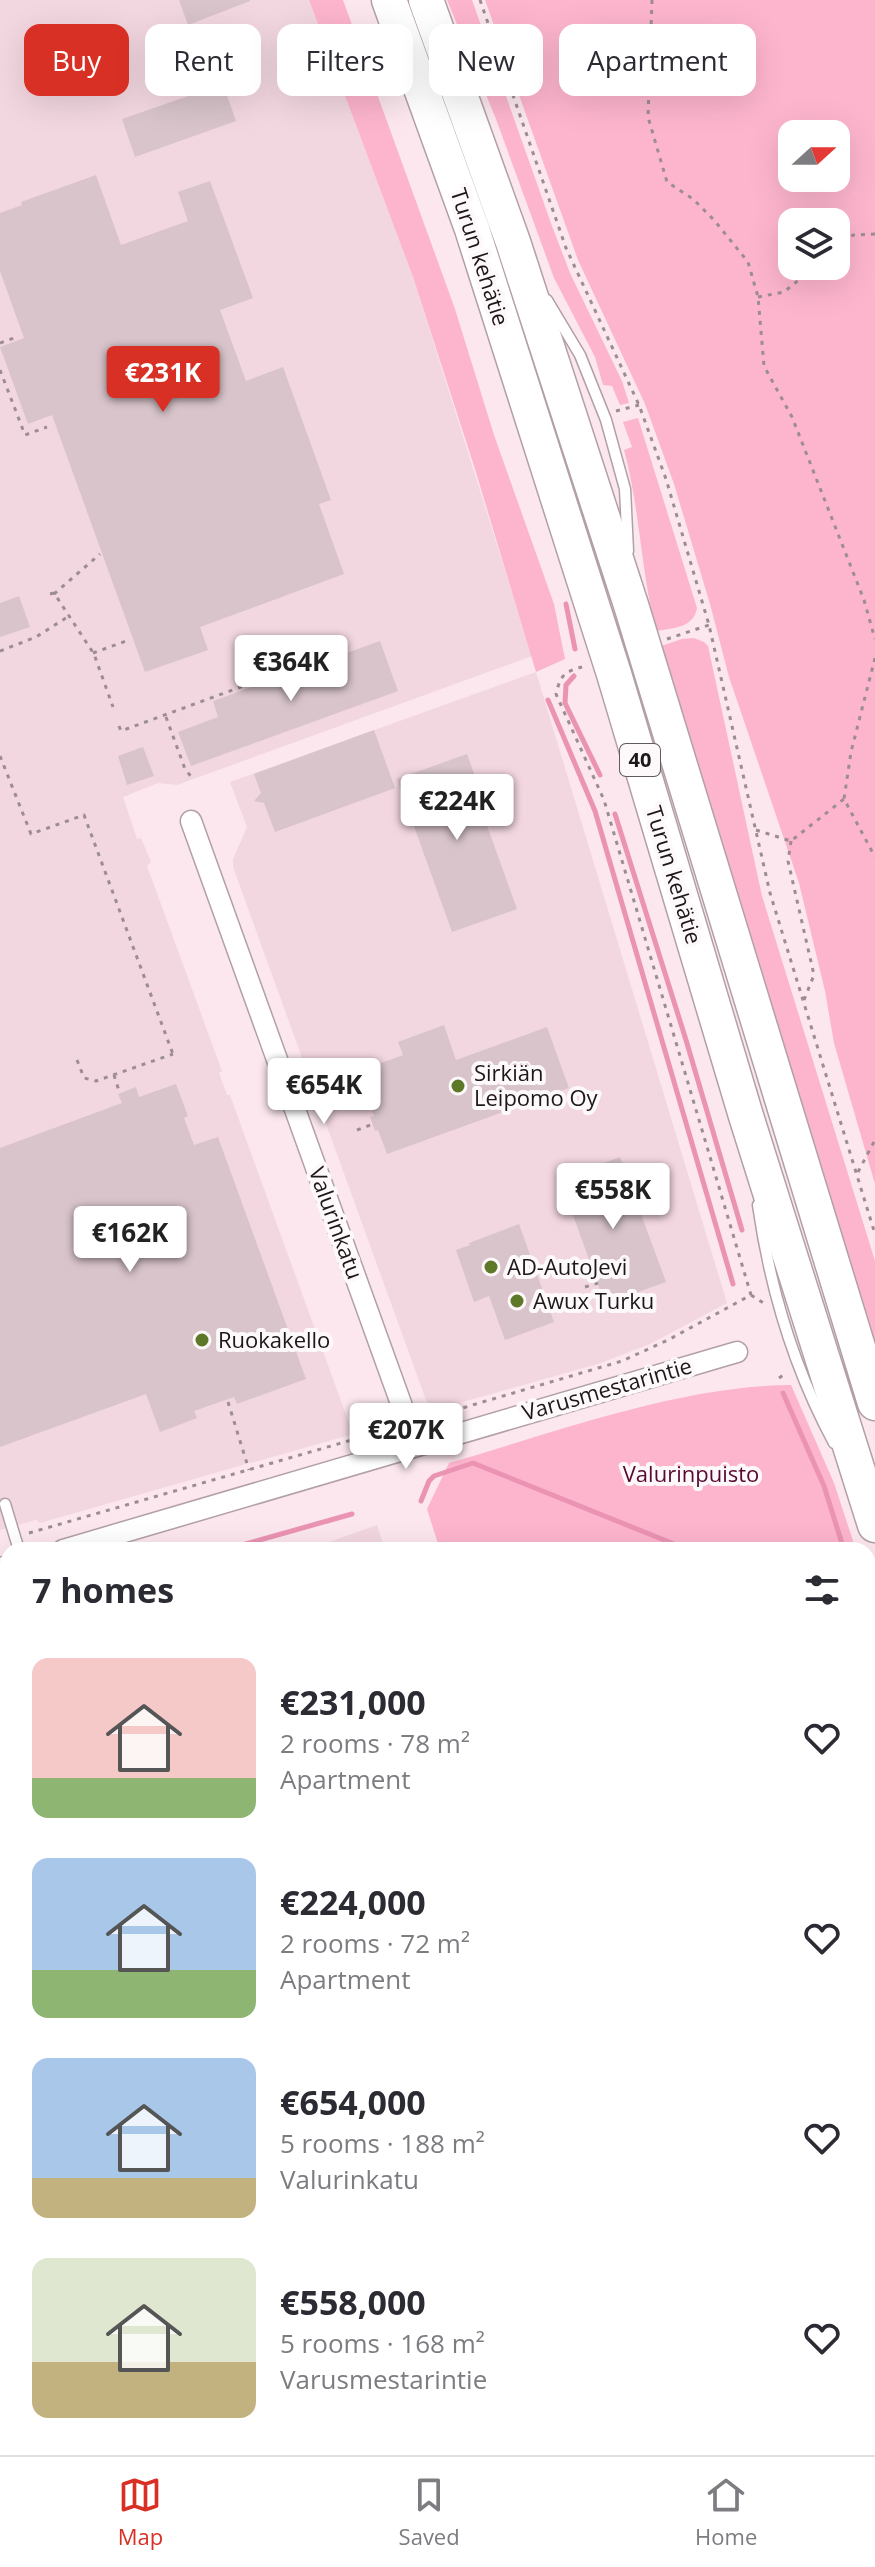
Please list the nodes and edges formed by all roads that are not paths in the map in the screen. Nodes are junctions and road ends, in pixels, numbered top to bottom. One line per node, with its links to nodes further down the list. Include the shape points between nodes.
1 (389, 0): 4 (highway, Turun kehätie / 40, via 477,244 614,674)
2 (426, 0): 8 (highway, Turun kehätie / 40, via 513,242 631,605)
3 (191, 821): 9 (street, Valurinkatu)
4 (746, 1116): 5 (lane); 11 (highway, Turun kehätie / 40)
5 (754, 1179)
6 (757, 1194): 11 (lane, via 765,1257 810,1399)
7 (737, 1352): 9 (street, Varusmestarintie)
8 (875, 1403)
9 (416, 1445): 13 (street, Varusmestarintie)
10 (5, 1504): 12 (lane)
11 (873, 1518)
12 (17, 1542)
13 (90, 1542)

